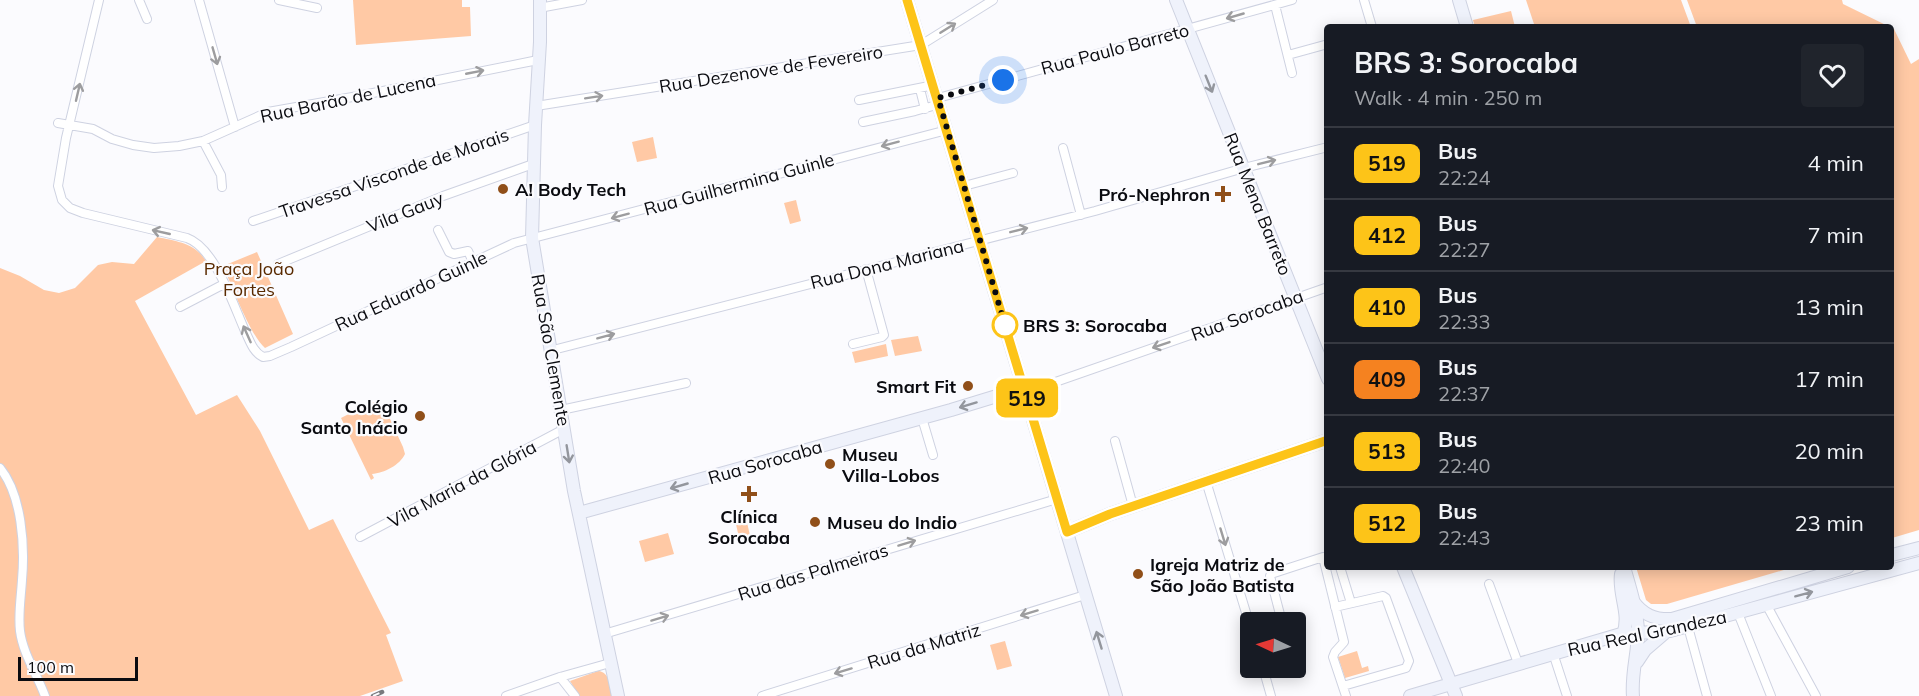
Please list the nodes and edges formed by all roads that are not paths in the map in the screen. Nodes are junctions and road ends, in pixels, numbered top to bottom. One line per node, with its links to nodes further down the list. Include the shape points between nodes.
1 (99, 0): 32 (street, one-way to 1)
2 (139, 0): 15 (street)
3 (199, 0): 34 (street, one-way to 34)
4 (279, 0): 14 (street)
5 (582, 0): 12 (street)
6 (907, 0): 19 (main road)
7 (993, 0): 19 (street, Rua Dezenove de Fevereiro, one-way to 7)
8 (1176, 0): 18 (main road, Rua Mena Barreto)
9 (1292, 0): 13 (street, Rua Paulo Barreto)
10 (1364, 0): 16 (street)
11 (1459, 0): 17 (main road)
12 (540, 4): 22 (main road, Rua São Clemente)
13 (1275, 5): 18 (street, Rua Paulo Barreto, one-way to 18); 21 (street)
14 (317, 8)
15 (147, 19)
16 (1371, 24)
17 (1466, 24)
18 (1187, 30): 27 (street, Rua Paulo Barreto); 40 (main road, Rua Mena Barreto, one-way to 40)
19 (921, 45): 24 (main road); 28 (street, Rua Dezenove de Fevereiro, one-way to 19)
20 (1324, 45): 21 (street)
21 (1288, 55): 23 (street)
22 (538, 60): 28 (main road, Rua São Clemente); 34 (street, Rua Barão de Lucena, one-way to 22, via 268,112)
23 (1292, 73)
24 (934, 85): 25 (street); 27 (main road)
25 (920, 88): 26 (street); 29 (street)
26 (859, 99)
27 (939, 101): 29 (street, Rua Paulo Barreto); 35 (main road)
28 (536, 106): 33 (main road, Rua São Clemente)
29 (925, 109): 30 (street, Rua Paulo Barreto)
30 (863, 122)
31 (58, 123): 32 (street, Rua Barão de Lucena)
32 (71, 124): 36 (street, Rua Barão de Lucena, via 143,147 166,148); 52 (street, one-way to 32, via 204,249 192,239 83,213 62,200 58,186)
33 (535, 125): 39 (main road, Rua São Clemente); 45 (street, Travessa Visconde de Morais)
34 (235, 127): 36 (street, Rua Barão de Lucena)
35 (947, 129): 42 (main road); 47 (street, Rua Guilhermina Guinle, one-way to 47)
36 (203, 141): 43 (street, via 221,175)
37 (1063, 148): 44 (street)
38 (1324, 148): 40 (street, Rua Dona Mariana, one-way to 38)
39 (533, 165): 47 (main road, Rua São Clemente); 50 (street, Vila Gauy, via 443,196)
40 (1244, 168): 44 (street, Rua Dona Mariana); 54 (main road, Rua Mena Barreto)
41 (1013, 173): 42 (street)
42 (964, 186): 48 (main road)
43 (222, 187)
44 (1081, 215): 48 (street, Rua Dona Mariana, one-way to 44)
45 (253, 221)
46 (438, 230): 49 (street, via 449,252 468,251)
47 (532, 238): 49 (street, Rua Eduardo Guinle); 57 (main road, Rua São Clemente)
48 (980, 240): 51 (street, Rua Dona Mariana); 60 (main road)
49 (473, 262): 52 (street, Rua Eduardo Guinle, one-way to 52, via 263,357 252,345)
50 (278, 264)
51 (866, 269): 56 (street, via 884,335); 57 (street, Rua Dona Mariana, one-way to 51)
52 (224, 284): 55 (street)
53 (1324, 288): 54 (street, Rua Sorocaba)
54 (1296, 298): 58 (main road, Rua Mena Barreto); 60 (street, Rua Sorocaba, one-way to 60)
55 (180, 307)
56 (853, 344)
57 (549, 351): 61 (main road, Rua São Clemente)
58 (1324, 370)
59 (686, 383): 61 (street)
60 (1024, 390): 62 (main road, Rua Sorocaba, one-way to 62); 69 (main road)
61 (561, 410): 63 (main road, Rua São Clemente)
62 (921, 418): 66 (street); 71 (main road, Rua Sorocaba, one-way to 71)
63 (564, 429): 71 (main road, Rua São Clemente, one-way to 71); 73 (street, Vila Maria da Glória)
64 (1115, 441): 70 (street)
65 (1324, 441): 68 (main road)
66 (933, 455)
67 (0, 468): 108 (street, via 14,491 19,516 22,641)
68 (1206, 481): 70 (main road); 92 (street, one-way to 92)
69 (1057, 498): 72 (main road); 98 (street, Rua das Palmeiras, one-way to 69)
70 (1133, 506): 72 (main road)
71 (579, 513): 98 (main road, Rua São Clemente)
72 (1067, 532): 87 (main road)
73 (360, 537)
74 (1917, 548): 75 (main road)
75 (1894, 554)
76 (1324, 561): 93 (street, via 1271,574)
77 (1919, 562): 78 (main road, Rua Real Grandeza, one-way to 77)
78 (1894, 569)
79 (1328, 570): 91 (street)
80 (1341, 570): 89 (street)
81 (1404, 570): 106 (main road)
82 (1624, 570): 99 (main road, via 1621,585 1627,621)
83 (1625, 570): 88 (main road)
84 (1838, 570): 88 (main road, Rua Real Grandeza, via 1672,619 1647,615)
85 (1890, 570): 90 (main road, Rua Real Grandeza, one-way to 85)
86 (1490, 584): 102 (street)
87 (1085, 595): 112 (street, Rua da Matriz, one-way to 112); 113 (main road, one-way to 87)
88 (1633, 601): 97 (main road)
89 (1351, 603): 91 (street); 107 (street, via 1386,598 1409,665)
90 (1766, 604): 94 (main road, Rua Real Grandeza); 122 (street)
91 (1335, 607): 107 (street, via 1344,642 1333,657)
92 (1246, 612)
93 (1279, 612)
94 (1738, 613): 95 (main road, Rua Real Grandeza); 121 (street)
95 (1688, 627): 96 (main road, Rua Real Grandeza); 120 (street)
96 (1666, 632): 97 (main road, Rua Real Grandeza); 103 (main road, via 1645,650)
97 (1638, 633): 99 (main road, Rua Real Grandeza); 103 (main road)
98 (604, 634): 101 (main road, Rua São Clemente)
99 (1623, 634): 100 (main road, Rua Real Grandeza)
100 (1553, 653): 102 (main road, Rua Real Grandeza); 118 (street)
101 (610, 663): 104 (street); 111 (main road, Rua São Clemente)
102 (1518, 663): 106 (main road, Rua Real Grandeza)
103 (1634, 668): 119 (main road)
104 (560, 677): 109 (street); 110 (street)
105 (1266, 678): 114 (street)
106 (1451, 683): 116 (main road, Rua Real Grandeza); 117 (main road)
107 (1342, 686): 115 (street)
108 (45, 696)
109 (506, 696)
110 (575, 696)
111 (618, 696)
112 (762, 696)
113 (1116, 696)
114 (1271, 696)
115 (1346, 696)
116 (1410, 696)
117 (1455, 696)
118 (1567, 696)
119 (1633, 696)
120 (1707, 696)
121 (1771, 696)
122 (1816, 696)

